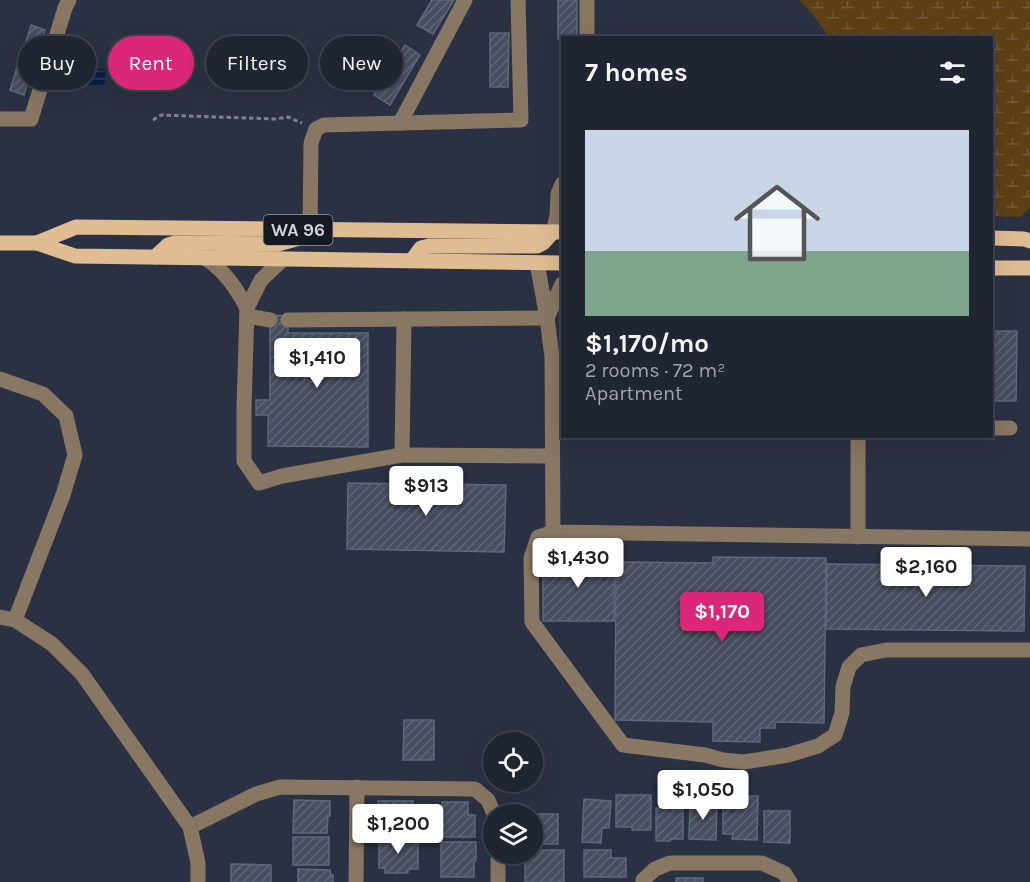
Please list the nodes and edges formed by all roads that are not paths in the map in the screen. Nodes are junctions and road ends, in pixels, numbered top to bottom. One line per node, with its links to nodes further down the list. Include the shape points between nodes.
1 (69, 0): 6 (street, via 31,119)
2 (465, 0): 7 (street)
3 (518, 0): 7 (street, via 521,120)
4 (587, 0): 5 (street)
5 (587, 36)
6 (0, 119)
7 (400, 123): 9 (street, via 324,125 316,129 311,142)
8 (561, 186): 10 (street)
9 (310, 230): 10 (main road, WA 96); 14 (main road, WA 96, via 76,227); 16 (main road, via 278,244 175,243)
10 (558, 232): 19 (main road, via 537,246 429,246 421,248)
11 (993, 238): 12 (main road)
12 (1030, 241)
13 (0, 243): 14 (main road, WA 96)
14 (37, 243): 16 (main road, WA 96, via 75,256)
15 (561, 252): 20 (main road)
16 (155, 257): 17 (main road, WA 96)
17 (205, 258): 18 (main road, WA 96); 25 (street, via 217,266 237,291)
18 (283, 259): 19 (main road, WA 96); 25 (street, via 261,280)
19 (412, 260): 20 (main road, WA 96)
20 (537, 262): 21 (main road, WA 96); 26 (street)
21 (561, 263)
22 (993, 268): 23 (main road)
23 (1030, 268)
24 (561, 286): 26 (street)
25 (247, 312): 28 (street); 35 (street, via 244,461 259,483)
26 (547, 318): 27 (street); 31 (street)
27 (398, 319): 29 (street); 35 (street)
28 (270, 320)
29 (288, 320)
30 (0, 379): 40 (street, via 43,394 66,416 75,455 63,495)
31 (557, 397): 36 (street)
32 (993, 428): 33 (street)
33 (1010, 428)
34 (858, 438): 38 (street)
35 (402, 455): 36 (street)
36 (552, 456): 37 (street)
37 (553, 532): 38 (street); 41 (street, via 537,537 531,558 532,622 623,745 744,762 788,755 818,746 835,735 849,667 861,655 886,650)
38 (858, 537): 39 (street)
39 (1030, 539)
40 (7, 619): 44 (street, via 52,644 82,674)
41 (1030, 650)
42 (357, 788): 43 (street, via 475,789); 44 (street, via 280,787 256,794); 48 (street)
43 (488, 804)
44 (190, 828): 47 (street)
45 (498, 864): 49 (street)
46 (643, 881): 50 (street, via 670,863 762,863 784,873)
47 (198, 882)
48 (356, 882)
49 (498, 882)
50 (790, 882)

